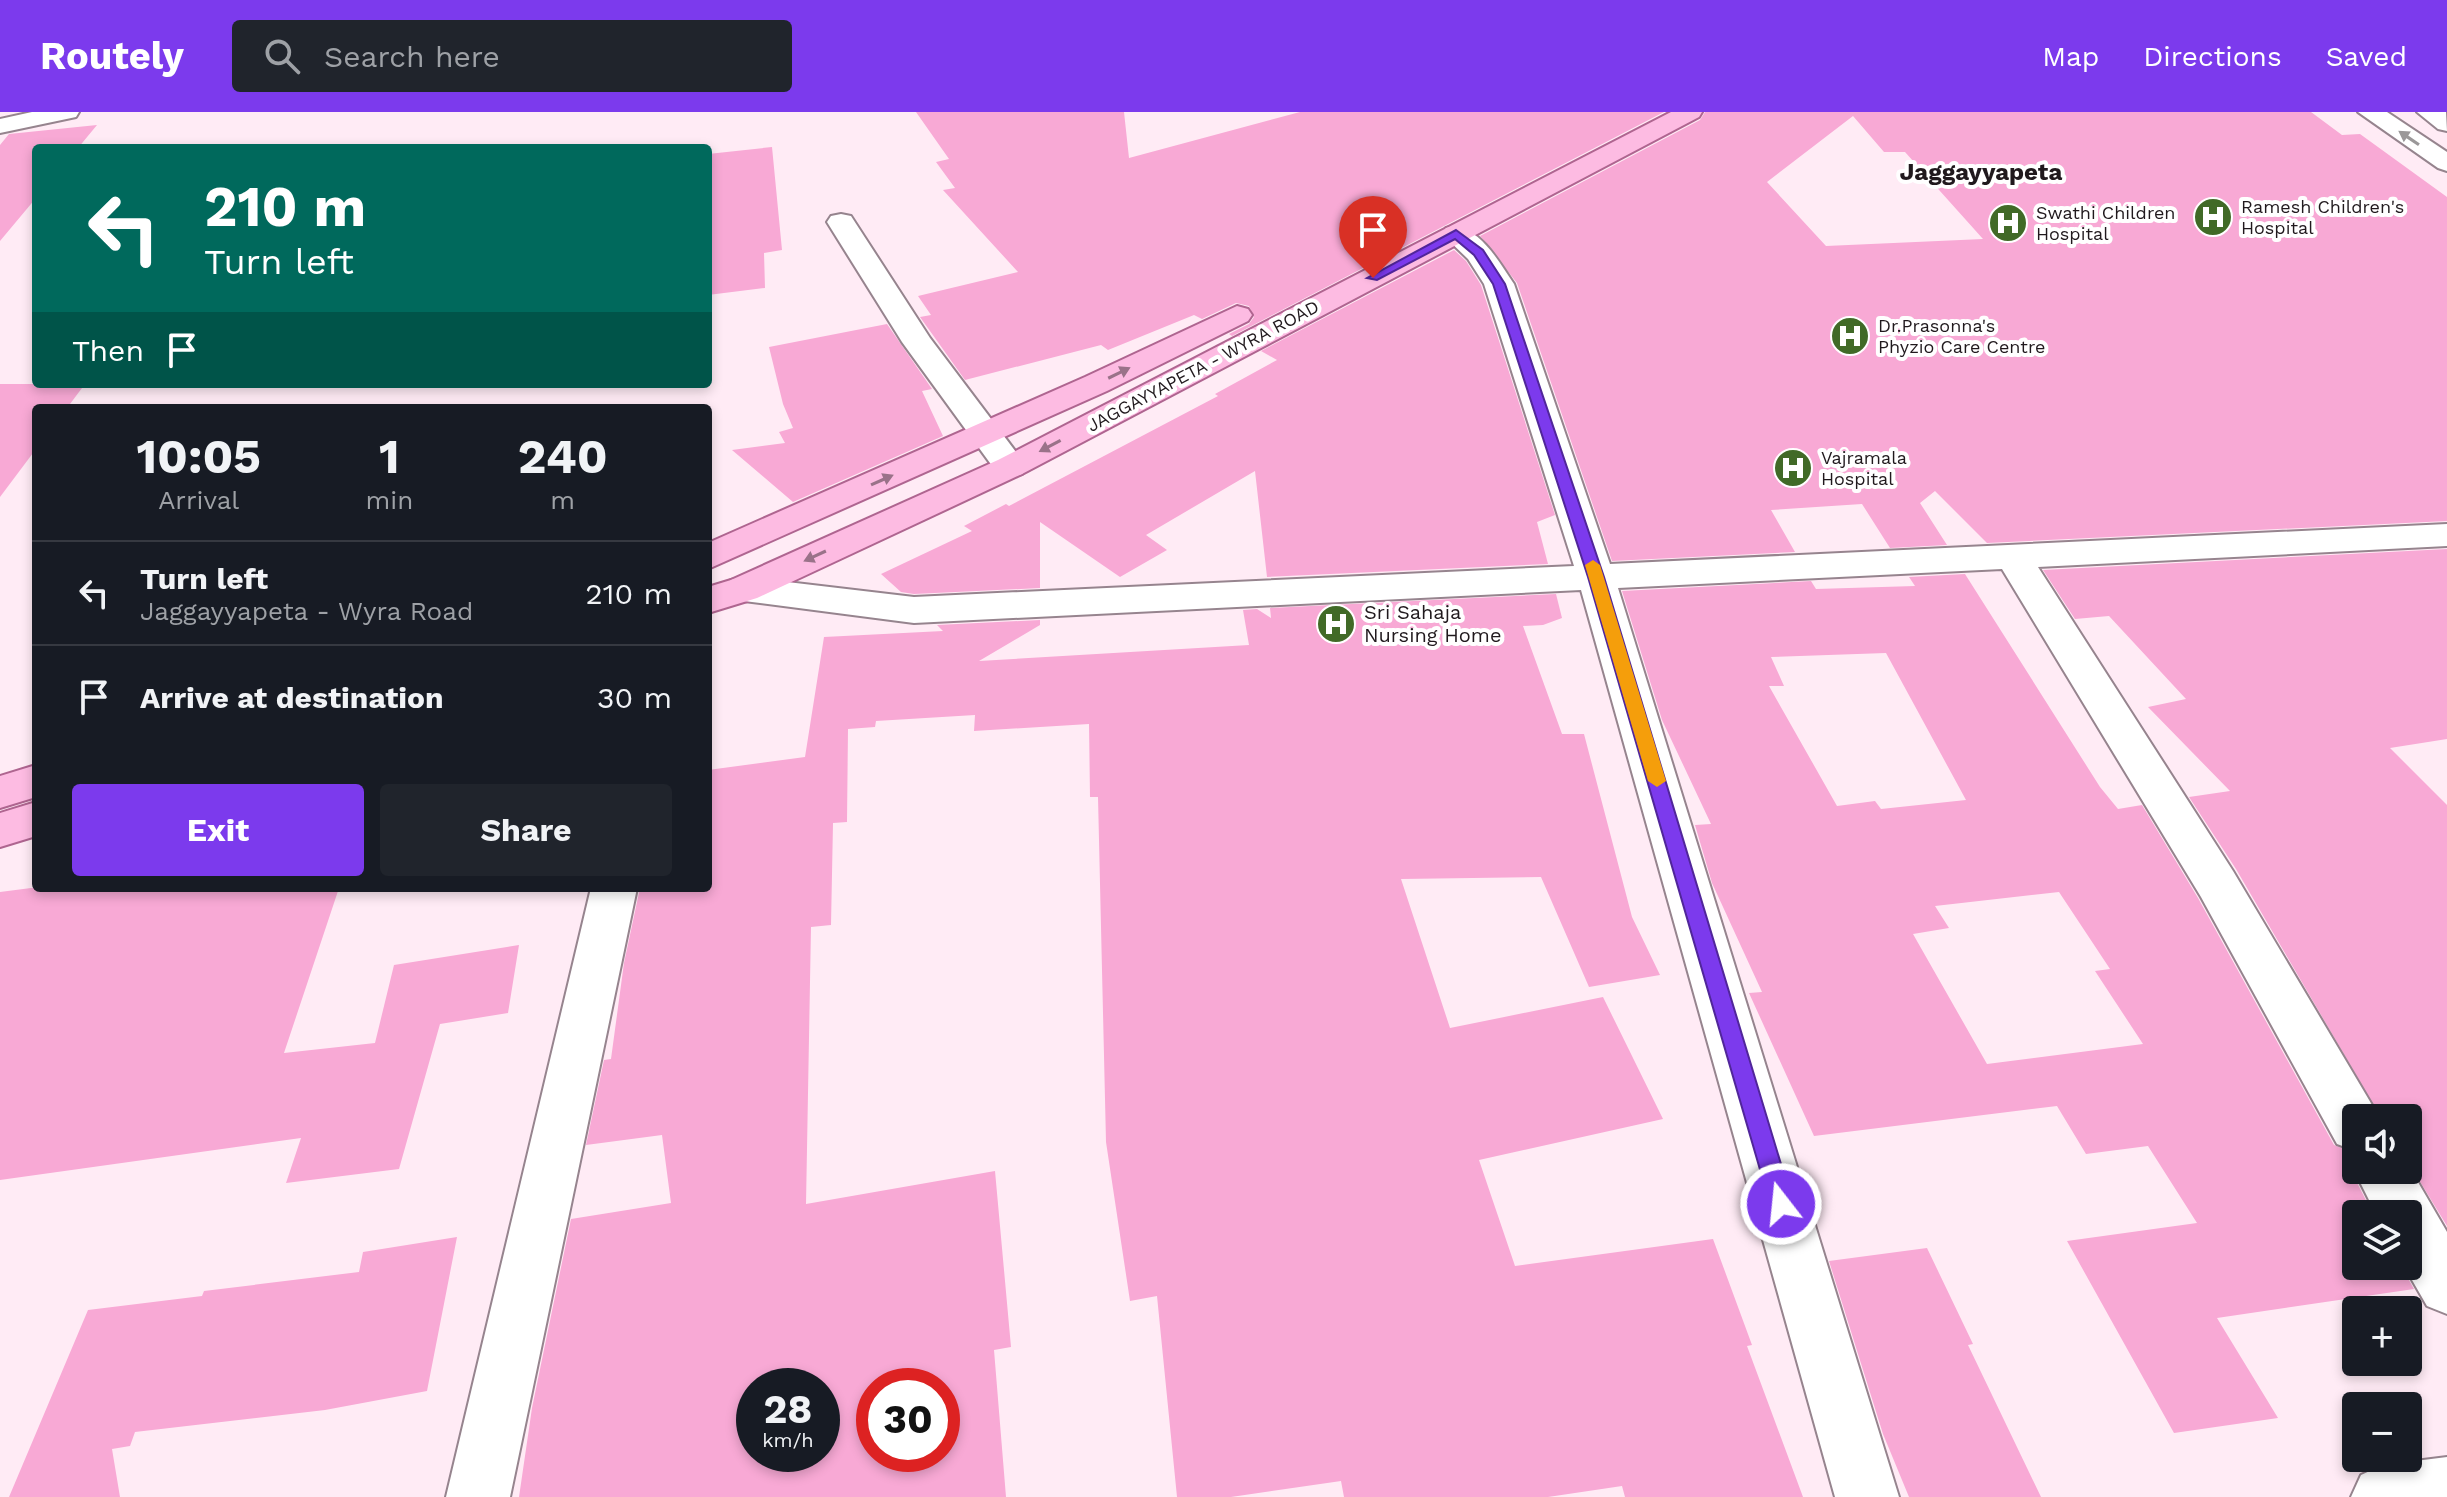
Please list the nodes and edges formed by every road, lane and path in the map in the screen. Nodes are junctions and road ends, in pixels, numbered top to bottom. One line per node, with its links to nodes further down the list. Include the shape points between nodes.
1 (67, 112): 7 (street)
2 (1653, 112): 11 (main road, one-way to 2)
3 (1690, 112): 10 (main road, JAGGAYYAPETA - WYRA ROAD)
4 (2370, 112): 8 (street, one-way to 4)
5 (2429, 112): 6 (street)
6 (2447, 124)
7 (0, 126)
8 (2447, 163)
9 (841, 222): 11 (street, via 917,342)
10 (1456, 234): 12 (main road, JAGGAYYAPETA - WYRA ROAD, one-way to 12); 16 (street, via 1478,253 1499,284)
11 (985, 434): 12 (street); 14 (main road, one-way to 11)
12 (1010, 467): 17 (main road, JAGGAYYAPETA - WYRA ROAD, one-way to 17)
13 (2447, 535): 15 (street)
14 (712, 555)
15 (2013, 556): 16 (street); 24 (street, via 2217,884)
16 (1596, 577): 17 (street, via 914,610); 29 (street)
17 (744, 589): 18 (main road, JAGGAYYAPETA - WYRA ROAD)
18 (712, 599)
19 (32, 782): 20 (main road)
20 (0, 792)
21 (32, 820): 22 (main road)
22 (0, 830)
23 (613, 892): 28 (street)
24 (2343, 1104)
25 (2422, 1242): 26 (street)
26 (2447, 1286)
27 (2447, 1489): 30 (street)
28 (478, 1497)
29 (1867, 1497)
30 (2383, 1497)

